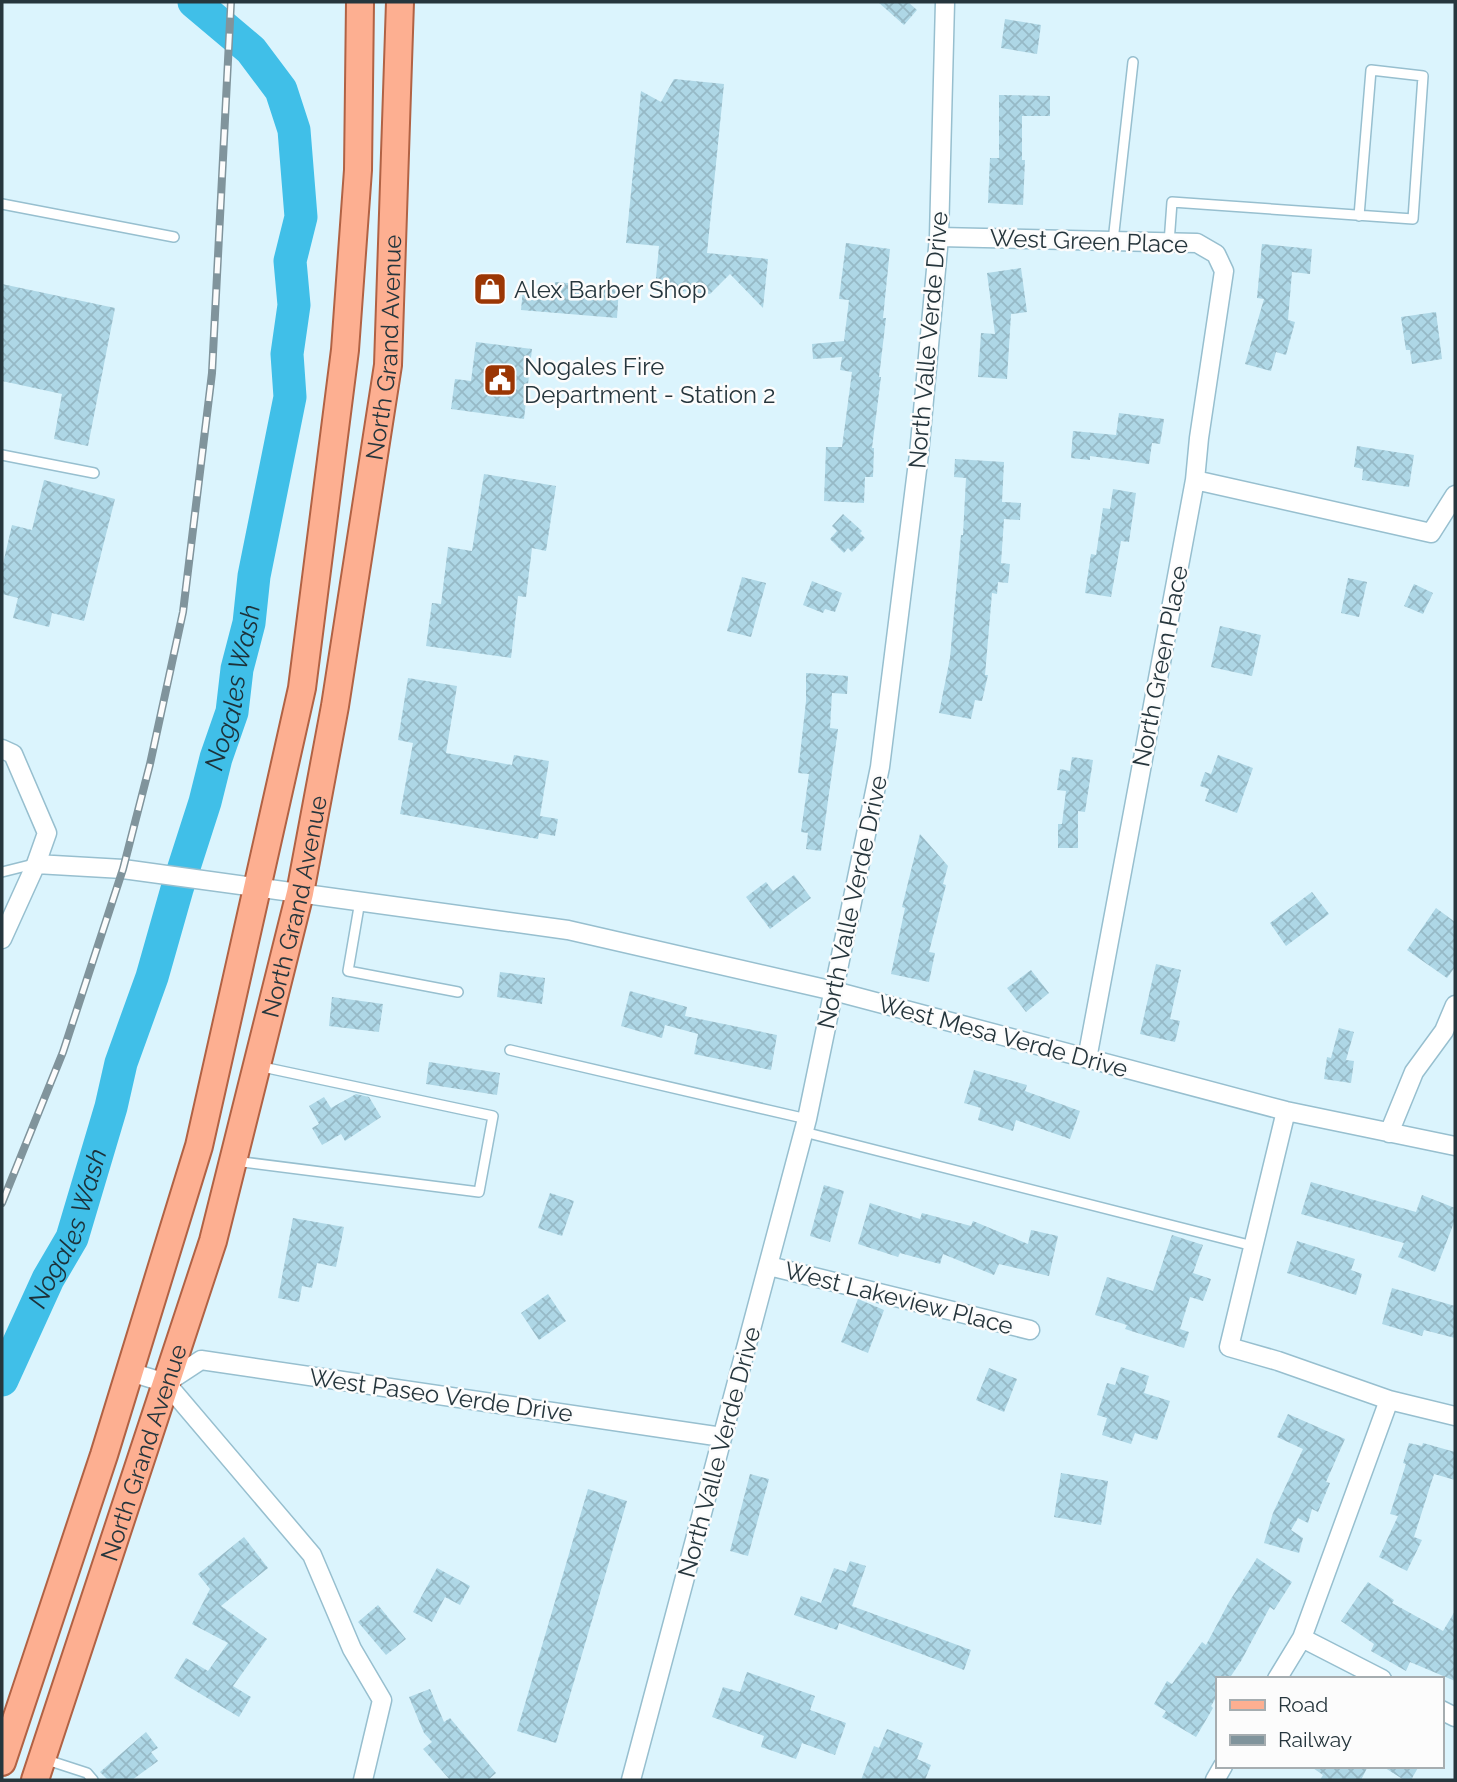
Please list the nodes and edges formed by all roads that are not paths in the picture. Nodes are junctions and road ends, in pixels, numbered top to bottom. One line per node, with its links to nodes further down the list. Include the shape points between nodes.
1 (360, 2): 19 (main road, North Grand Avenue, via 358,170 345,351 302,688)
2 (400, 2): 20 (main road, North Grand Avenue, via 388,365 335,706)
3 (946, 2): 8 (street, North Valle Verde Drive)
4 (1133, 62): 9 (lane)
5 (2, 204): 7 (lane)
6 (1359, 216): 6 (lane, via 1413,219 1423,76 1371,69); 10 (lane, via 1172,202)
7 (174, 237)
8 (939, 237): 9 (street, West Green Place); 23 (street, North Valle Verde Drive, via 919,454 880,766)
9 (1112, 241): 10 (street, West Green Place)
10 (1169, 243): 11 (street, West Green Place, via 1197,243 1216,254)
11 (1224, 271): 14 (street, North Green Place)
12 (2, 455): 13 (lane)
13 (94, 473)
14 (1195, 480): 15 (street, via 1431,533); 27 (street, North Green Place)
15 (1455, 495)
16 (2, 749): 17 (street, via 13,754 47,833)
17 (36, 864): 18 (lane); 19 (street, West Mesa Verde Drive); 22 (street)
18 (2, 872)
19 (258, 887): 20 (street, West Mesa Verde Drive); 37 (main road, North Grand Avenue, via 200,1146)
20 (300, 893): 21 (street, West Mesa Verde Drive); 28 (main road, North Grand Avenue)
21 (359, 901): 23 (street, West Mesa Verde Drive, via 568,930); 24 (lane, via 348,971)
22 (2, 939)
23 (834, 990): 27 (street, West Mesa Verde Drive); 30 (street, North Valle Verde Drive)
24 (458, 992)
25 (1455, 1005): 31 (street, via 1444,1031 1414,1072)
26 (510, 1050): 30 (lane)
27 (1087, 1059): 29 (street, West Mesa Verde Drive)
28 (258, 1066): 33 (main road, North Grand Avenue); 33 (lane, via 494,1115 479,1192)
29 (1286, 1111): 31 (street, West Mesa Verde Drive); 34 (street)
30 (805, 1125): 34 (lane); 35 (street, North Valle Verde Drive)
31 (1390, 1133): 32 (street, West Mesa Verde Drive)
32 (1455, 1146)
33 (233, 1161): 38 (main road, North Grand Avenue)
34 (1253, 1245): 39 (street, via 1229,1347)
35 (769, 1266): 36 (street, West Lakeview Place); 41 (street, North Valle Verde Drive)
36 (1030, 1330)
37 (131, 1373): 38 (street); 45 (main road, North Grand Avenue)
38 (166, 1383): 41 (street, West Paseo Verde Drive, via 201,1360); 46 (main road, North Grand Avenue); 48 (street, via 312,1555 352,1649 382,1700)
39 (1389, 1400): 40 (street); 42 (street)
40 (1455, 1416)
41 (722, 1437): 49 (street, North Valle Verde Drive)
42 (1302, 1638): 43 (street); 44 (street)
43 (1278, 1677)
44 (1378, 1677)
45 (2, 1762)
46 (39, 1769): 47 (lane, via 87,1773)
47 (93, 1780)
48 (363, 1780)
49 (631, 1780)

